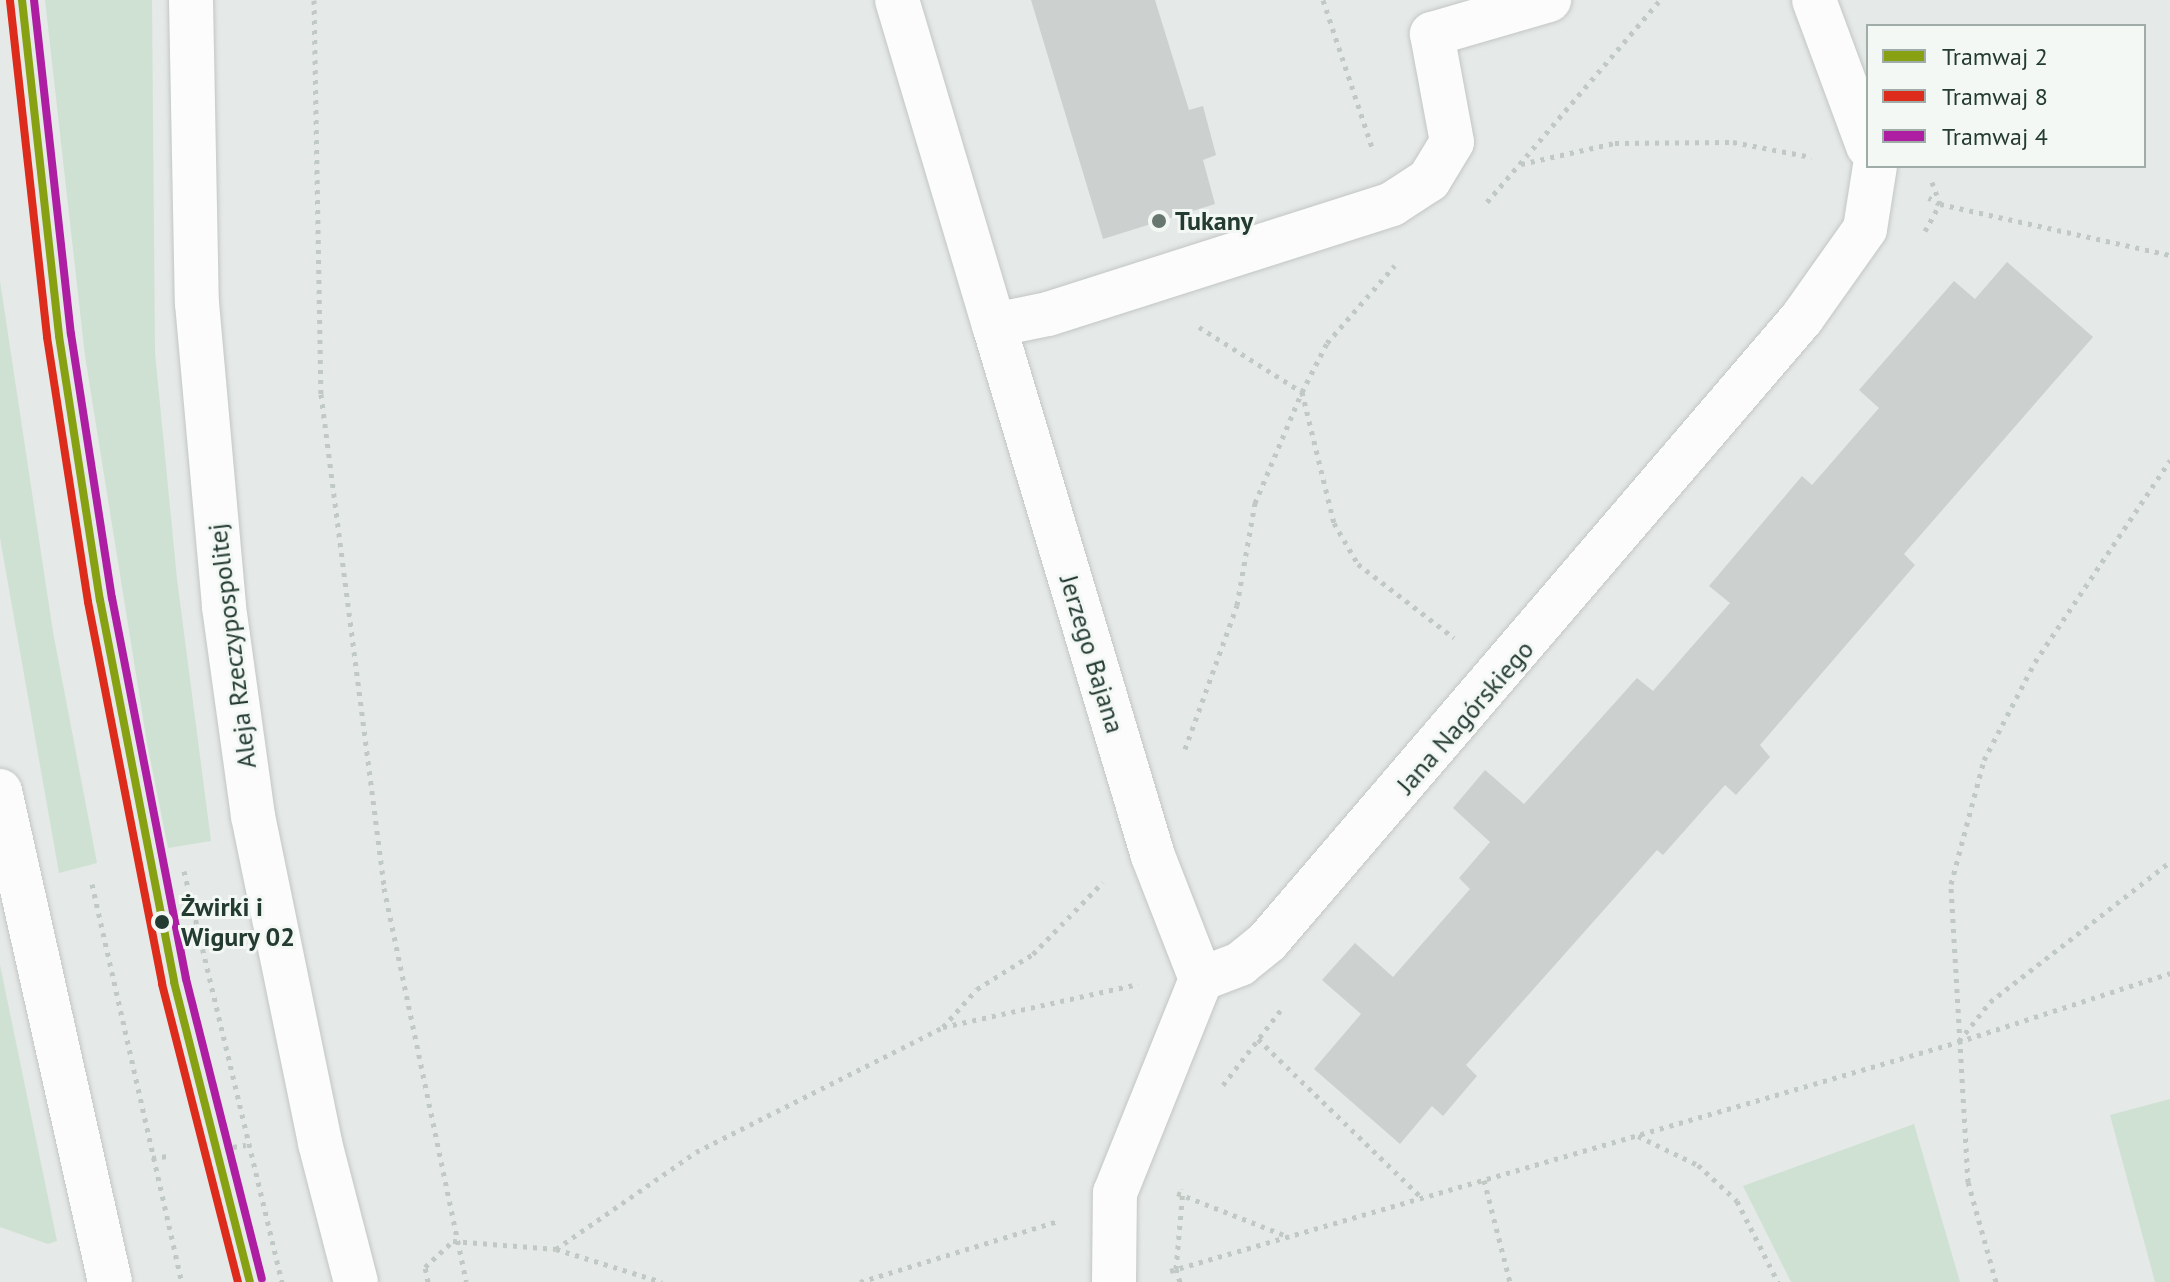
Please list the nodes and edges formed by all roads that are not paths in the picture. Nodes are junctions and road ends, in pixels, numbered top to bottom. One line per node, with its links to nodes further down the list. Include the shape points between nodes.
1 (191, 0): 11 (street, Aleja Rzeczypospolitej, via 197,303 224,607 253,816 320,1143)
2 (897, 0): 7 (street, Jerzego Bajana)
3 (1549, 0): 7 (street, via 1432,34 1452,142 1429,180 1392,204 1048,314)
4 (1814, 0): 5 (street)
5 (1866, 141)
6 (1872, 168): 9 (street, Jana Nagórskiego, via 1865,229 1802,318 1502,675 1268,941 1240,964)
7 (994, 325): 9 (street, Jerzego Bajana, via 1153,856)
8 (0, 791): 10 (street)
9 (1201, 979): 12 (street, via 1115,1193)
10 (110, 1282)
11 (356, 1282)
12 (1114, 1282)

